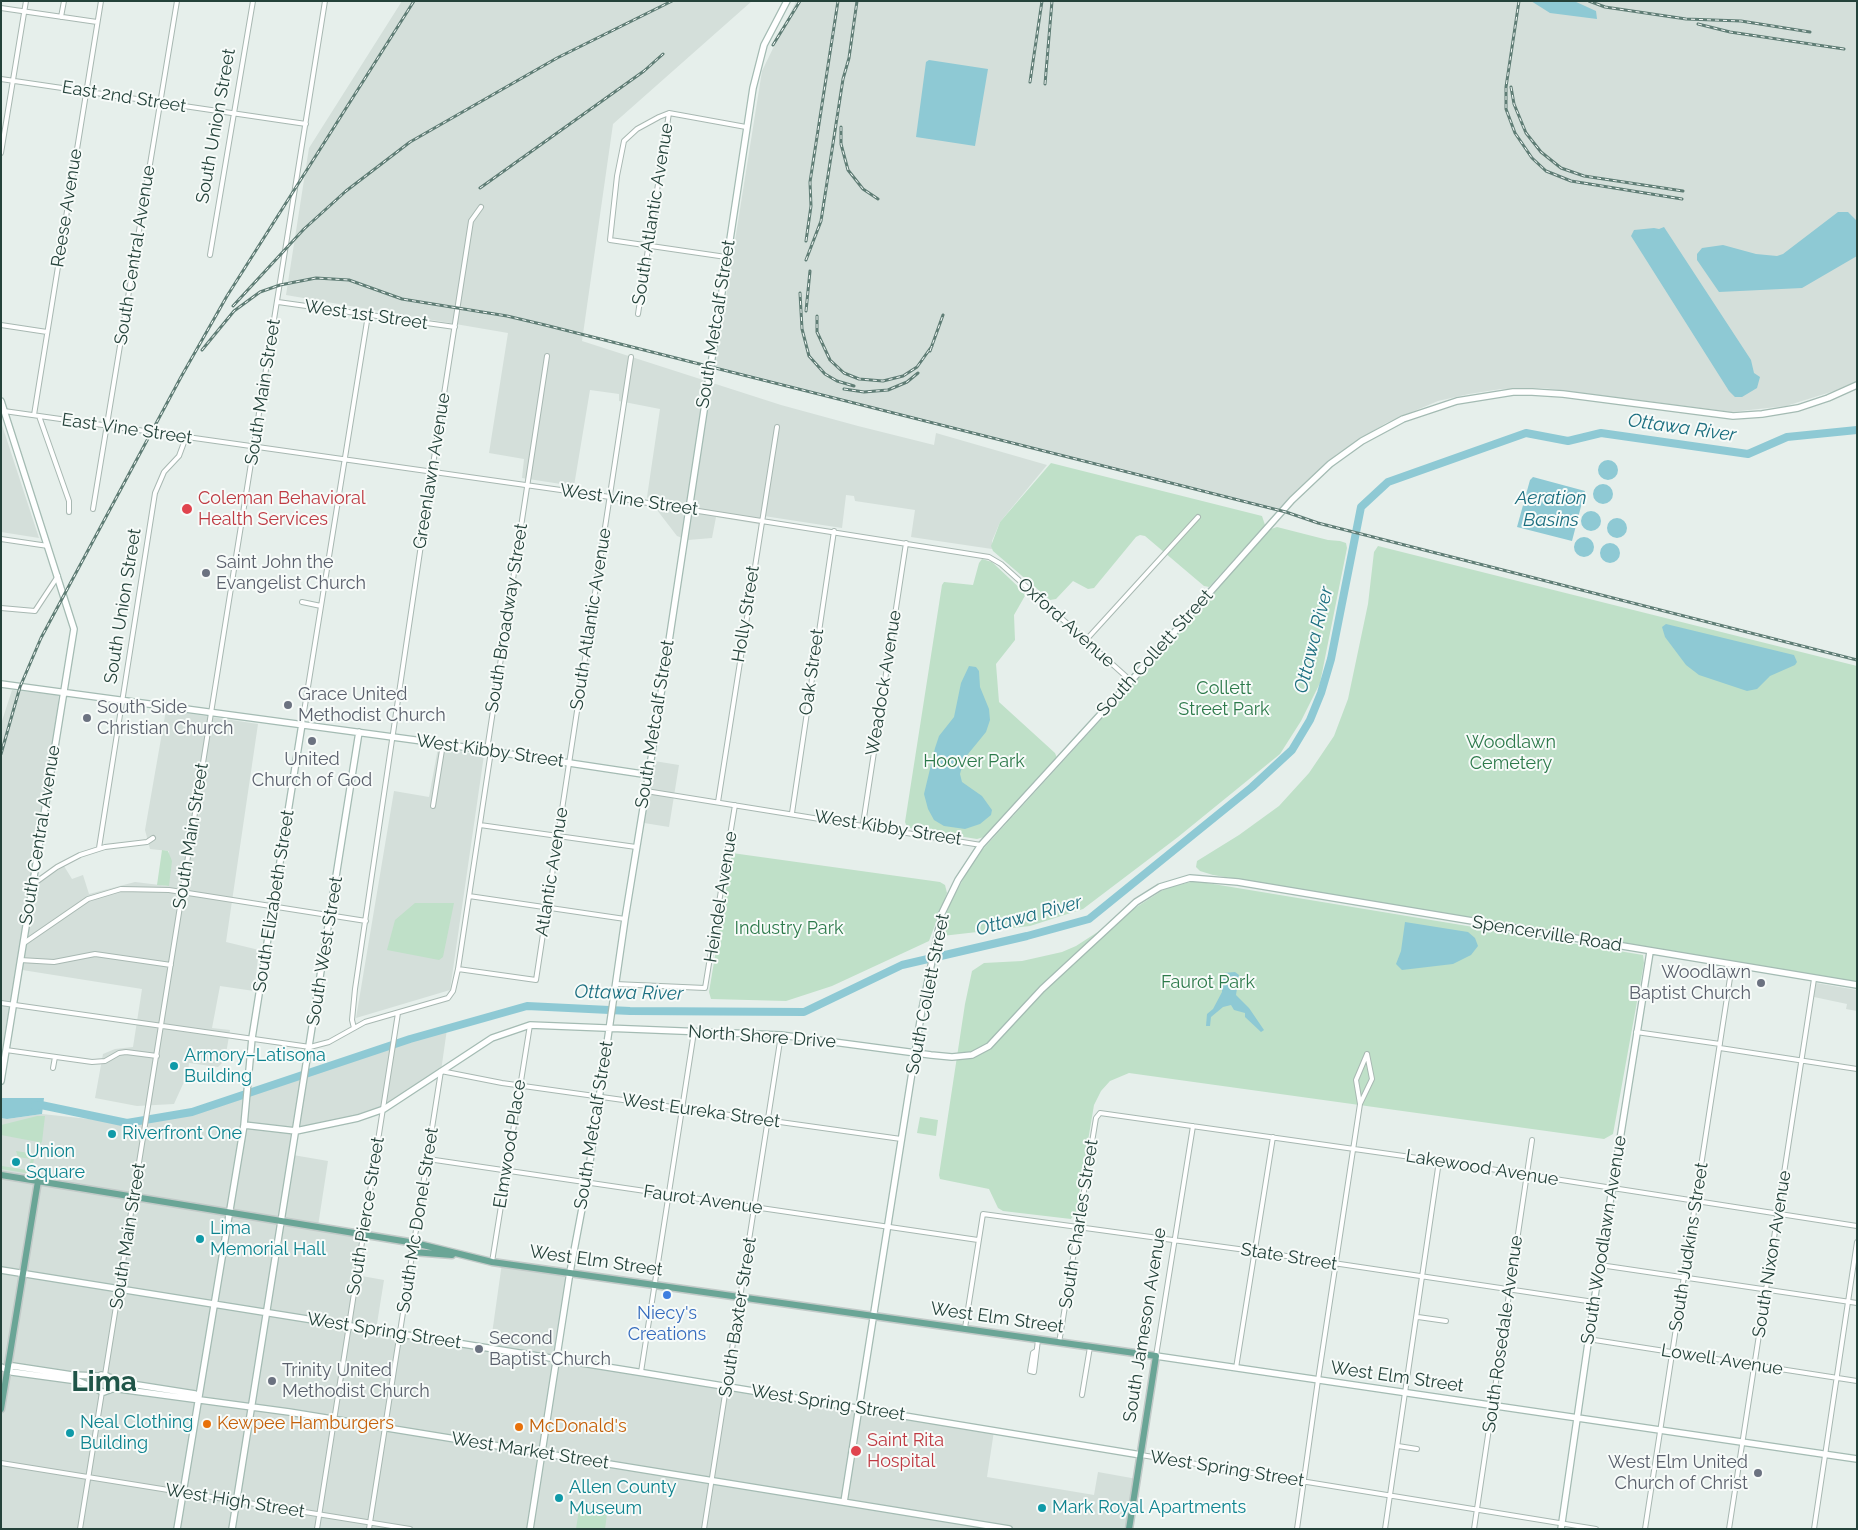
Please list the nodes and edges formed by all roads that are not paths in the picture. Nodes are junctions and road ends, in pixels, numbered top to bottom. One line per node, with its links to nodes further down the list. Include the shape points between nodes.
1 (26, 1): 9 (street)
2 (64, 1): 10 (street)
3 (101, 1): 11 (street, Reese Avenue)
4 (177, 1): 15 (street, South Central Avenue)
5 (253, 1): 17 (street, South Union Street)
6 (325, 1): 18 (street, South Main Street)
7 (787, 1): 19 (street, South Metcalf Street, via 759,58)
8 (1, 8): 9 (street)
9 (25, 12): 10 (street); 13 (street)
10 (61, 17): 11 (street)
11 (97, 22): 14 (street, Reese Avenue)
12 (1, 79): 13 (street, East 2nd Street)
13 (13, 80): 14 (street, East 2nd Street); 20 (street)
14 (86, 92): 15 (street, East 2nd Street); 30 (street, Reese Avenue)
15 (160, 103): 17 (street, East 2nd Street); 38 (street, South Central Avenue)
16 (668, 113): 19 (street); 22 (street, South Atlantic Avenue); 22 (street, via 631,134 623,144 620,162 610,240)
17 (233, 114): 18 (street, East 2nd Street); 23 (street, South Union Street)
18 (306, 124): 25 (street, South Main Street)
19 (746, 127): 24 (street, South Metcalf Street)
20 (1, 154)
21 (481, 207): 29 (street, Greenlawn Avenue, via 471,222)
22 (648, 246): 24 (street); 26 (street, South Atlantic Avenue)
23 (210, 255)
24 (726, 257): 47 (street, South Metcalf Street)
25 (278, 302): 27 (street, West 1st Street); 41 (street, South Main Street)
26 (638, 314)
27 (368, 315): 29 (street, West 1st Street); 42 (street, South Elizabeth Street)
28 (1, 325): 30 (street)
29 (455, 327): 43 (street, Greenlawn Avenue)
30 (48, 332): 36 (street, Reese Avenue)
31 (547, 356): 44 (street, South Broadway Street)
32 (631, 357): 45 (street, South Atlantic Avenue)
33 (1857, 385): 61 (street, South Collett Street, via 1798,408 1733,416 1540,392 1512,392 1457,401 1403,419 1362,441 1316,476)
34 (1, 401): 35 (street, South Central Avenue)
35 (3, 411): 36 (street, East Vine Street); 54 (street, South Central Avenue)
36 (34, 415): 37 (street, East Vine Street)
37 (40, 416): 38 (street, East Vine Street); 48 (street)
38 (108, 426): 40 (street, East Vine Street); 46 (street, South Central Avenue)
39 (776, 427): 50 (street, Holly Street)
40 (186, 437): 41 (street, East Vine Street); 64 (street, South Union Street, via 179,456 164,472 155,493)
41 (254, 447): 42 (street, West Vine Street); 65 (street, South Main Street)
42 (345, 459): 43 (street, West Vine Street); 58 (street, South Elizabeth Street)
43 (432, 471): 44 (street, West Vine Street); 68 (street, Greenlawn Avenue)
44 (527, 485): 45 (street, West Vine Street); 70 (street, South Broadway Street)
45 (610, 497): 47 (street, West Vine Street); 71 (street, South Atlantic Avenue)
46 (93, 509)
47 (688, 509): 50 (street, West Vine Street); 72 (street, South Metcalf Street)
48 (69, 512)
49 (1198, 517): 60 (street)
50 (760, 520): 51 (street, West Vine Street); 74 (street, Holly Street)
51 (834, 531): 53 (street, West Vine Street); 77 (street, Oak Street)
52 (1, 539): 54 (street)
53 (906, 542): 55 (street, West Vine Street, via 989,556); 78 (street, Weadock Avenue)
54 (48, 546): 56 (street, South Central Avenue)
55 (1001, 564): 60 (street, Oxford Avenue)
56 (58, 576): 59 (street, via 35,611); 63 (street, South Central Avenue, via 74,629)
57 (302, 602): 58 (street)
58 (321, 606): 66 (street, South Elizabeth Street)
59 (1, 608)
60 (1086, 640): 61 (street, Oxford Avenue)
61 (1131, 681): 82 (street, South Collett Street)
62 (1, 684): 63 (street, West Kibby Street)
63 (63, 692): 64 (street, West Kibby Street); 86 (street, South Central Avenue)
64 (123, 699): 65 (street, West Kibby Street); 84 (street, South Union Street)
65 (212, 713): 66 (street, West Kibby Street); 87 (street, South Main Street)
66 (302, 724): 67 (street, West Kibby Street); 89 (street, South Elizabeth Street)
67 (359, 732): 68 (street, West Kibby Street); 91 (street, South West Street)
68 (391, 737): 69 (street, West Kibby Street); 93 (street, Greenlawn Avenue)
69 (443, 744): 70 (street, West Kibby Street); 76 (street)
70 (489, 751): 71 (street, West Kibby Street); 79 (street)
71 (569, 763): 72 (street, West Kibby Street); 80 (street, Atlantic Avenue)
72 (649, 776): 73 (street, South Metcalf Street)
73 (646, 791): 74 (street, West Kibby Street); 83 (street, South Metcalf Street)
74 (718, 802): 75 (street, West Kibby Street)
75 (735, 805): 77 (street, West Kibby Street); 101 (street, Heindel Avenue, via 705,988)
76 (433, 806)
77 (792, 813): 78 (street, West Kibby Street)
78 (863, 824): 82 (street, West Kibby Street)
79 (480, 825): 80 (street); 88 (street)
80 (558, 836): 83 (street); 90 (street, Atlantic Avenue)
81 (153, 838): 84 (street, via 147,842)
82 (981, 845): 117 (street, South Collett Street, via 952,891 936,932)
83 (636, 847): 92 (street, South Metcalf Street)
84 (99, 848): 86 (street, via 56,866)
85 (1238, 882): 95 (street, Spencerville Road); 117 (street, North Shore Drive, via 1190,878 1154,890 1136,902 1052,979 985,1050 959,1057)
86 (32, 886): 94 (street, South Central Avenue)
87 (182, 892): 89 (street); 94 (street, via 131,888 99,894); 98 (street, South Main Street)
88 (469, 896): 90 (street); 99 (street)
89 (273, 906): 91 (street); 113 (street, South Elizabeth Street)
90 (547, 907): 92 (street); 99 (street, Atlantic Avenue, via 536,980)
91 (330, 915): 93 (street); 115 (street, South West Street)
92 (625, 919): 101 (street, South Metcalf Street)
93 (366, 920): 108 (street, Greenlawn Avenue, via 353,1008)
94 (22, 944): 96 (street, South Central Avenue)
95 (1650, 952): 97 (street, Spencerville Road); 111 (street, South Woodlawn Avenue)
96 (20, 960): 98 (street, via 54,962 95,954); 104 (street, South Central Avenue)
97 (1732, 964): 100 (street, Spencerville Road); 114 (street, South Judkins Street)
98 (171, 965): 106 (street, South Main Street)
99 (458, 969): 105 (street, via 451,996)
100 (1814, 979): 102 (street, Spencerville Road); 120 (street, South Nixon Avenue)
101 (615, 984): 109 (street, South Metcalf Street)
102 (1857, 986)
103 (1, 1003): 104 (street)
104 (13, 1004): 106 (street); 116 (street, South Central Avenue)
105 (398, 1013): 108 (street); 128 (street, South Pierce Street)
106 (162, 1025): 113 (street); 118 (street, South Main Street)
107 (530, 1025): 109 (street, North Shore Drive); 123 (street, North Shore Drive, via 492,1038); 125 (street, Elmwood Place)
108 (354, 1028): 115 (street, via 329,1042)
109 (609, 1029): 110 (street, North Shore Drive); 126 (street, South Metcalf Street)
110 (694, 1032): 112 (street, North Shore Drive); 129 (street)
111 (1636, 1032): 114 (street); 146 (street, South Woodlawn Avenue)
112 (781, 1035): 117 (street, North Shore Drive); 131 (street, South Baxter Street)
113 (252, 1038): 115 (street); 132 (street, South Elizabeth Street)
114 (1720, 1046): 120 (street); 149 (street, South Judkins Street)
115 (310, 1047): 134 (street, South West Street)
116 (6, 1050): 119 (street); 124 (street, South Central Avenue)
117 (916, 1052): 136 (street, South Collett Street)
118 (157, 1056): 119 (street, via 126,1052 99,1062); 148 (street, South Main Street)
119 (55, 1057): 121 (street)
120 (1802, 1060): 122 (street); 152 (street, South Nixon Avenue)
121 (53, 1068)
122 (1857, 1069)
123 (441, 1071): 125 (street, West Eureka Street); 128 (street, North Shore Drive); 139 (street, South Mc Donel Street)
124 (1, 1081)
125 (519, 1085): 126 (street, West Eureka Street); 141 (street, Elmwood Place)
126 (598, 1096): 129 (street, West Eureka Street); 145 (street, South Metcalf Street)
127 (1360, 1104): 127 (street, via 1372,1079 1367,1054 1356,1080); 138 (street)
128 (384, 1108): 134 (street, North Shore Drive, via 344,1122); 157 (street, South Pierce Street)
129 (683, 1109): 131 (street, West Eureka Street); 147 (street)
130 (1106, 1114): 133 (street, Lakewood Avenue); 154 (street, South Charles Street, via 1096,1116)
131 (767, 1120): 136 (street, West Eureka Street); 150 (street, South Baxter Street)
132 (244, 1124): 134 (street, North Shore Drive); 151 (street, South Elizabeth Street)
133 (1193, 1126): 135 (street, Lakewood Avenue); 159 (street, South Jameson Avenue)
134 (296, 1131): 153 (street, South West Street)
135 (1273, 1137): 138 (street, Lakewood Avenue); 162 (street)
136 (901, 1139): 156 (street, South Collett Street)
137 (1532, 1140): 143 (street, South Rosedale Avenue)
138 (1354, 1148): 140 (street, Lakewood Avenue); 166 (street)
139 (428, 1159): 141 (street, Faurot Avenue); 160 (street, South Mc Donel Street)
140 (1439, 1161): 143 (street, Lakewood Avenue); 171 (street)
141 (506, 1171): 145 (street, Faurot Avenue); 165 (street, Elmwood Place)
142 (1, 1175): 144 (main road, West Elm Street)
143 (1526, 1175): 146 (street, Lakewood Avenue); 175 (street, South Rosedale Avenue)
144 (38, 1181): 148 (main road, West Elm Street); 170 (main road)
145 (587, 1182): 147 (street, Faurot Avenue); 169 (street, South Metcalf Street)
146 (1612, 1187): 149 (street, Lakewood Avenue); 167 (street, South Woodlawn Avenue)
147 (668, 1195): 150 (street, Faurot Avenue); 173 (street)
148 (134, 1196): 151 (main road, West Elm Street); 174 (street, South Main Street)
149 (1696, 1201): 152 (street, Lakewood Avenue); 172 (street, South Judkins Street)
150 (755, 1208): 156 (street, Faurot Avenue); 177 (street, South Baxter Street)
151 (230, 1212): 153 (main road, West Elm Street); 180 (street, South Elizabeth Street)
152 (1779, 1214): 155 (street, Lakewood Avenue); 176 (street, South Nixon Avenue)
153 (282, 1220): 157 (main road, West Elm Street); 182 (street, South West Street)
154 (1078, 1226): 158 (street, State Street, via 983,1214); 159 (street, State Street); 191 (street, South Charles Street)
155 (1857, 1226)
156 (888, 1227): 158 (street, Faurot Avenue); 183 (street, South Collett Street)
157 (363, 1234): 160 (main road, West Elm Street); 186 (street, South Pierce Street)
158 (978, 1240): 187 (street)
159 (1173, 1240): 162 (street, State Street); 195 (street, South Jameson Avenue)
160 (415, 1242): 163 (street, South Mc Donel Street); 164 (main road, West Elm Street)
161 (1857, 1242): 178 (street)
162 (1253, 1251): 166 (street, State Street); 199 (street)
163 (414, 1252): 164 (main road); 188 (street, South Mc Donel Street)
164 (458, 1254): 165 (main road, West Elm Street)
165 (492, 1262): 169 (main road, West Elm Street)
166 (1336, 1264): 171 (street, State Street); 203 (street)
167 (1600, 1265): 172 (street); 179 (street, South Woodlawn Avenue)
168 (1, 1270): 170 (street, West Spring Street)
169 (570, 1272): 173 (main road, West Elm Street); 196 (street, South Metcalf Street)
170 (23, 1274): 174 (street, West Spring Street); 198 (main road)
171 (1424, 1277): 175 (street, State Street); 184 (street)
172 (1684, 1278): 176 (street); 194 (street, South Judkins Street)
173 (655, 1284): 177 (main road, West Elm Street); 200 (street)
174 (119, 1288): 180 (street, West Spring Street); 201 (street, South Main Street)
175 (1509, 1290): 179 (street, State Street); 210 (street, South Rosedale Avenue)
176 (1766, 1291): 178 (street); 197 (street, South Nixon Avenue)
177 (741, 1297): 183 (main road, West Elm Street); 205 (street, South Baxter Street)
178 (1848, 1301): 181 (street); 202 (street)
179 (1594, 1302): 189 (street, South Woodlawn Avenue)
180 (214, 1303): 182 (street, West Spring Street); 209 (street, South Elizabeth Street)
181 (1857, 1303)
182 (268, 1312): 186 (street, West Spring Street); 211 (street, South West Street)
183 (872, 1315): 187 (main road, West Elm Street); 212 (street, South Collett Street)
184 (1418, 1317): 185 (street); 207 (street)
185 (1446, 1321)
186 (348, 1326): 188 (street, West Spring Street); 215 (street, South Pierce Street)
187 (965, 1328): 190 (main road, West Elm Street)
188 (399, 1333): 196 (street, West Spring Street); 216 (street, South Mc Donel Street)
189 (1588, 1339): 194 (street, Lowell Avenue); 214 (street, South Woodlawn Avenue)
190 (1038, 1340): 191 (main road, West Elm Street); 193 (street)
191 (1060, 1343): 192 (main road, West Elm Street)
192 (1090, 1347): 195 (main road, West Elm Street); 208 (street)
193 (1036, 1351): 193 (street, via 1030,1371 1034,1372 1038,1354)
194 (1672, 1352): 197 (street, Lowell Avenue); 217 (street, South Judkins Street)
195 (1156, 1356): 199 (street, West Elm Street); 223 (main road, South Jameson Avenue)
196 (556, 1359): 200 (street, West Spring Street); 221 (street, South Metcalf Street)
197 (1753, 1365): 202 (street, Lowell Avenue); 218 (street, South Nixon Avenue)
198 (5, 1368): 201 (street, West Market Street, via 13,1366 72,1375); 206 (street, West Market Street); 213 (main road, via 7,1376)
199 (1236, 1368): 203 (street, West Elm Street)
200 (641, 1372): 205 (street, West Spring Street)
201 (104, 1376): 206 (street, via 95,1381); 206 (street, via 112,1384); 209 (street, West Market Street, via 125,1384 195,1394)
202 (1835, 1377): 204 (street, Lowell Avenue); 222 (street)
203 (1318, 1380): 207 (street, West Elm Street); 228 (street)
204 (1857, 1380)
205 (727, 1386): 212 (street, West Spring Street); 227 (street, South Baxter Street)
206 (102, 1390): 209 (street, West Market Street, via 120,1389 193,1401); 226 (street)
207 (1406, 1393): 210 (street, West Elm Street); 219 (street)
208 (1082, 1395)
209 (199, 1399): 211 (street, West Market Street); 229 (street, South Elizabeth Street)
210 (1492, 1406): 214 (street, West Elm Street); 233 (street, South Rosedale Avenue)
211 (254, 1407): 215 (street, West Market Street); 231 (street, South West Street)
212 (859, 1408): 223 (street, West Spring Street); 232 (street, South Collett Street)
213 (1, 1409)
214 (1577, 1418): 217 (street, West Elm Street); 236 (street, South Woodlawn Avenue)
215 (334, 1420): 216 (street, West Market Street); 234 (street, South Pierce Street)
216 (384, 1428): 221 (street, West Market Street); 235 (street, South Mc Donel Street)
217 (1660, 1431): 218 (street, West Elm Street); 251 (street, South Judkins Street)
218 (1742, 1444): 222 (street, West Elm Street); 252 (street, South Nixon Avenue)
219 (1398, 1446): 220 (street); 230 (street)
220 (1417, 1449)
221 (541, 1453): 227 (street, West Market Street); 243 (street, South Metcalf Street)
222 (1823, 1454): 224 (street, West Elm Street); 253 (street)
223 (1141, 1455): 228 (street, West Spring Street); 246 (main road, South Jameson Avenue)
224 (1857, 1459)
225 (1, 1463): 226 (street, West High Street)
226 (88, 1478): 229 (street, West High Street); 237 (street)
227 (712, 1481): 232 (street, West Market Street); 244 (street, South Baxter Street)
228 (1304, 1481): 230 (street, West Spring Street); 247 (street)
229 (183, 1492): 231 (street, West High Street); 238 (street, South Elizabeth Street)
230 (1391, 1494): 233 (street, West Spring Street); 248 (street)
231 (237, 1501): 234 (street, West High Street); 239 (street, South West Street)
232 (844, 1502): 245 (street, West Market Street)
233 (1477, 1509): 236 (street, West Spring Street); 249 (street, South Rosedale Avenue)
234 (319, 1514): 235 (street, West High Street); 240 (street, South Pierce Street)
235 (370, 1522): 241 (street, South Mc Donel Street); 242 (street, West High Street)
236 (1561, 1526): 250 (street, West Spring Street)
237 (80, 1529)
238 (177, 1529)
239 (232, 1529)
240 (317, 1529)
241 (369, 1529)
242 (410, 1529)
243 (530, 1529)
244 (704, 1529)
245 (1009, 1529)
246 (1130, 1529)
247 (1298, 1529)
248 (1386, 1529)
249 (1474, 1529)
250 (1596, 1529)
251 (1645, 1529)
252 (1729, 1529)
253 (1814, 1529)

